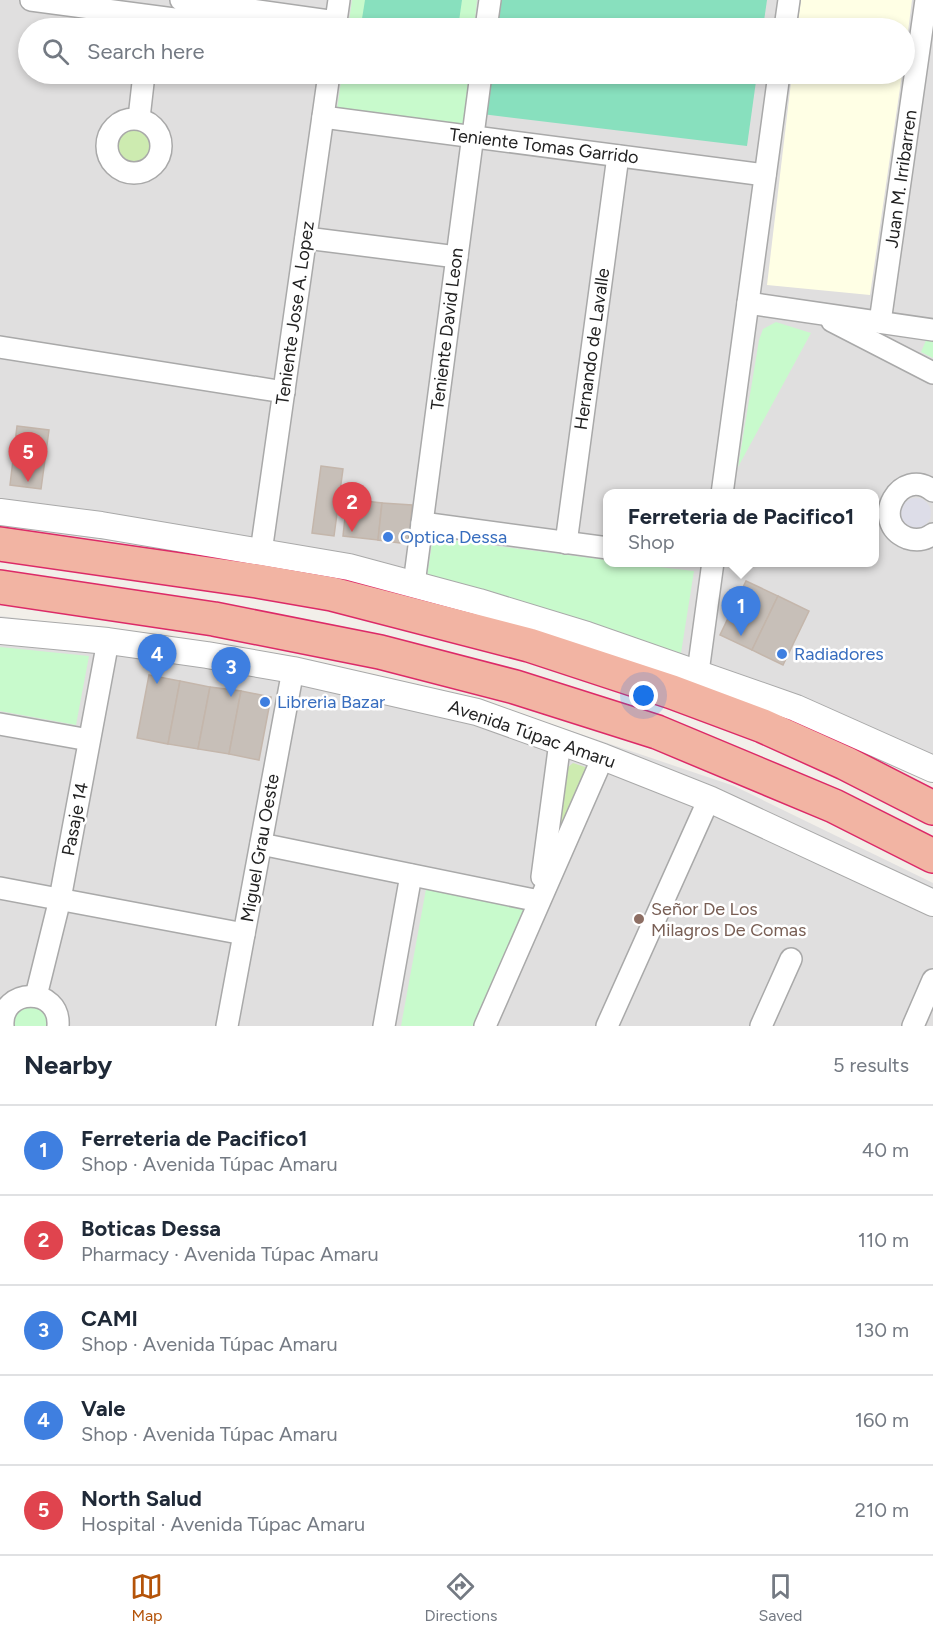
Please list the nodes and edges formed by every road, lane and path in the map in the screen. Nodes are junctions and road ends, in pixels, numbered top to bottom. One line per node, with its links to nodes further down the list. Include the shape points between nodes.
1 (31, 0): 7 (street)
2 (181, 0): 8 (street)
3 (339, 0): 9 (street)
4 (490, 0): 10 (street)
5 (789, 0): 11 (street)
6 (926, 0): 12 (street, Juan M. Irribarren)
7 (128, 18)
8 (288, 18)
9 (337, 18)
10 (487, 18)
11 (786, 18)
12 (915, 77)
13 (143, 84): 19 (street)
14 (328, 84): 18 (street, Teniente Jose A. Lopez)
15 (480, 84): 20 (street, Teniente David Leon)
16 (778, 84): 22 (street)
17 (914, 84): 27 (street, Juan M. Irribarren)
18 (323, 117): 20 (street, Teniente Tomas Garrido); 23 (street, Teniente Jose A. Lopez)
19 (139, 118)
20 (472, 137): 21 (street, Teniente Tomas Garrido); 24 (street, Teniente David Leon)
21 (618, 156): 22 (street, Teniente Tomas Garrido); 37 (street, Hernando de Lavalle)
22 (765, 175): 25 (street)
23 (306, 238): 24 (street); 31 (street, Teniente Jose A. Lopez)
24 (456, 257): 35 (street, Teniente David Leon)
25 (748, 303): 26 (street); 33 (street)
26 (815, 313): 27 (street); 30 (street)
27 (880, 322): 28 (street)
28 (933, 330)
29 (0, 347): 31 (street)
30 (933, 373)
31 (284, 392): 40 (street, Teniente Jose A. Lopez)
32 (932, 486): 36 (street, via 903,488 891,502 889,512 895,530 902,536 920,540)
33 (723, 489)
34 (0, 512): 40 (street)
35 (422, 523): 37 (street); 42 (street, Teniente David Leon)
36 (933, 534)
37 (566, 543): 39 (street)
38 (0, 544): 54 (highway, via 332,594 529,645 764,726)
39 (603, 547)
40 (261, 552): 42 (street, via 349,567)
41 (711, 567): 47 (street)
42 (414, 584): 47 (street)
43 (0, 587): 56 (highway, Avenida Túpac Amaru, via 214,619 380,652 515,687 657,732 834,806)
44 (0, 631): 45 (street, Avenida Túpac Amaru)
45 (108, 641): 46 (street, Avenida Túpac Amaru); 49 (street, Pasaje 14)
46 (293, 670): 50 (street, Avenida Túpac Amaru, via 477,712); 55 (street, Miguel Grau Oeste)
47 (698, 672): 52 (street, via 796,708)
48 (0, 724): 49 (street)
49 (89, 740): 59 (street, Pasaje 14)
50 (560, 741): 51 (street, Avenida Túpac Amaru); 60 (street)
51 (603, 757): 53 (street, Avenida Túpac Amaru); 60 (street)
52 (933, 769)
53 (709, 799): 61 (street, Avenida Túpac Amaru); 72 (street)
54 (933, 808)
55 (261, 844): 57 (street); 62 (street, Miguel Grau Oeste)
56 (933, 856)
57 (411, 875): 60 (street); 70 (street)
58 (0, 888): 59 (street)
59 (60, 899): 62 (street); 65 (street, Pasaje 14)
60 (539, 901): 71 (street)
61 (933, 903)
62 (244, 934): 69 (street, Miguel Grau Oeste)
63 (791, 959): 73 (street)
64 (933, 980): 66 (street)
65 (36, 996): 67 (street, via 18,999 10,1005); 68 (street, via 52,1005)
66 (922, 1018)
67 (3, 1026)
68 (58, 1026)
69 (227, 1026)
70 (384, 1026)
71 (485, 1026)
72 (607, 1026)
73 (761, 1026)

